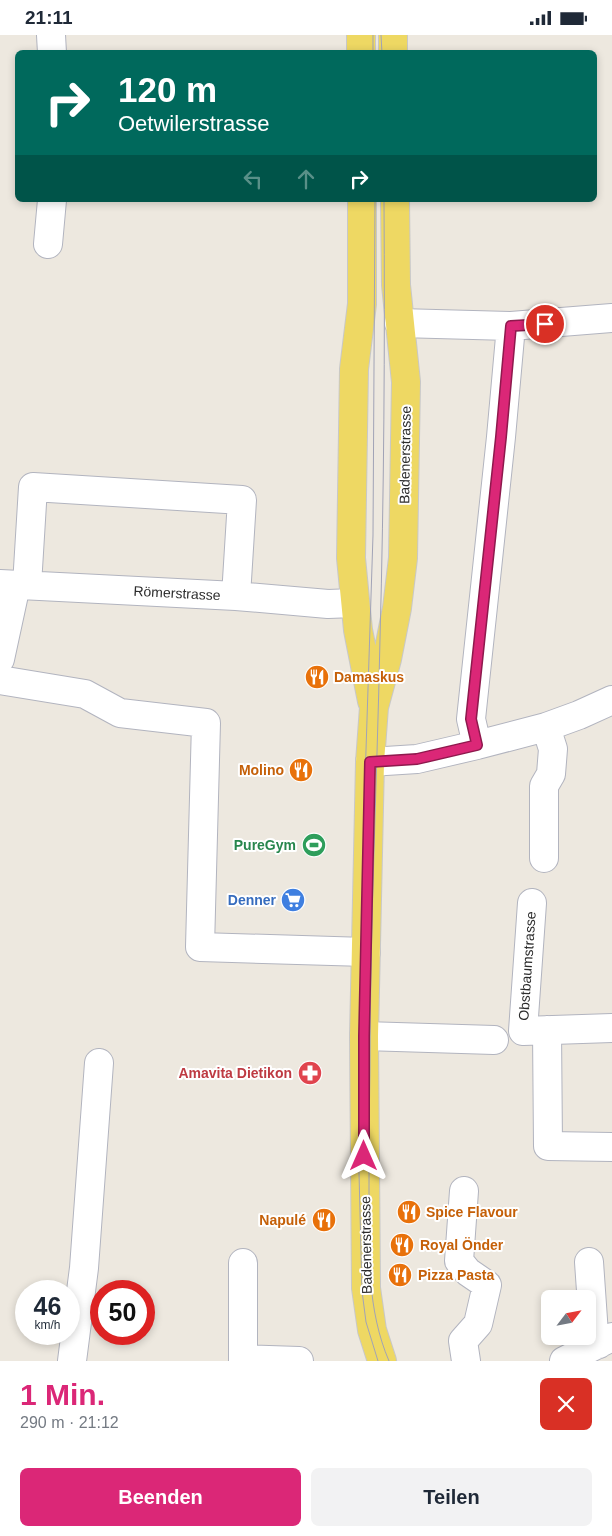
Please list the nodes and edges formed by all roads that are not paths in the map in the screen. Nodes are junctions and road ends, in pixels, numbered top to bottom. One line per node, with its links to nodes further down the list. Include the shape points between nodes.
1 (52, 35): 4 (street)
2 (360, 35): 5 (main road)
3 (393, 35): 6 (main road)
4 (52, 50)
5 (361, 50)
6 (393, 50)
7 (52, 202): 10 (street)
8 (362, 202): 14 (main road, Badenerstrasse, via 362,304)
9 (395, 202): 12 (main road, Badenerstrasse)
10 (48, 244)
11 (612, 318): 13 (street)
12 (399, 323): 13 (street); 14 (main road, via 370,330); 21 (main road, Badenerstrasse, via 406,382 402,573 387,659)
13 (511, 326): 23 (street, via 471,719)
14 (357, 339): 17 (main road, Badenerstrasse, via 351,558)
15 (14, 585): 16 (street, Römerstrasse); 16 (street, via 33,487 242,500); 18 (street)
16 (236, 597): 17 (street, Römerstrasse)
17 (354, 603): 21 (main road, Badenerstrasse)
18 (0, 659)
19 (0, 680): 27 (street, via 85,694 120,713 206,723 200,947)
20 (611, 696): 22 (street)
21 (374, 707): 24 (main road, Badenerstrasse)
22 (546, 727): 23 (street); 25 (street, via 553,749 551,774 544,786)
23 (477, 745): 24 (street, via 417,759)
24 (370, 762): 27 (main road, Badenerstrasse)
25 (544, 858)
26 (532, 903): 29 (street, Obstbaumstrasse, via 523,1031)
27 (366, 952): 30 (main road, Badenerstrasse)
28 (612, 1028): 29 (street, Obstbaumstrasse)
29 (547, 1030): 33 (street, via 548,1146)
30 (364, 1036): 31 (street); 41 (main road, Badenerstrasse, via 366,1288)
31 (494, 1040)
32 (99, 1063): 39 (street, via 84,1267)
33 (612, 1147)
34 (464, 1191): 42 (street, via 459,1261 487,1285 478,1324 462,1341)
35 (589, 1262): 37 (street, via 594,1334)
36 (243, 1263): 38 (street)
37 (605, 1340): 43 (street)
38 (243, 1360): 40 (street)
39 (72, 1361)
40 (299, 1361)
41 (381, 1361)
42 (466, 1361)
43 (564, 1361)

